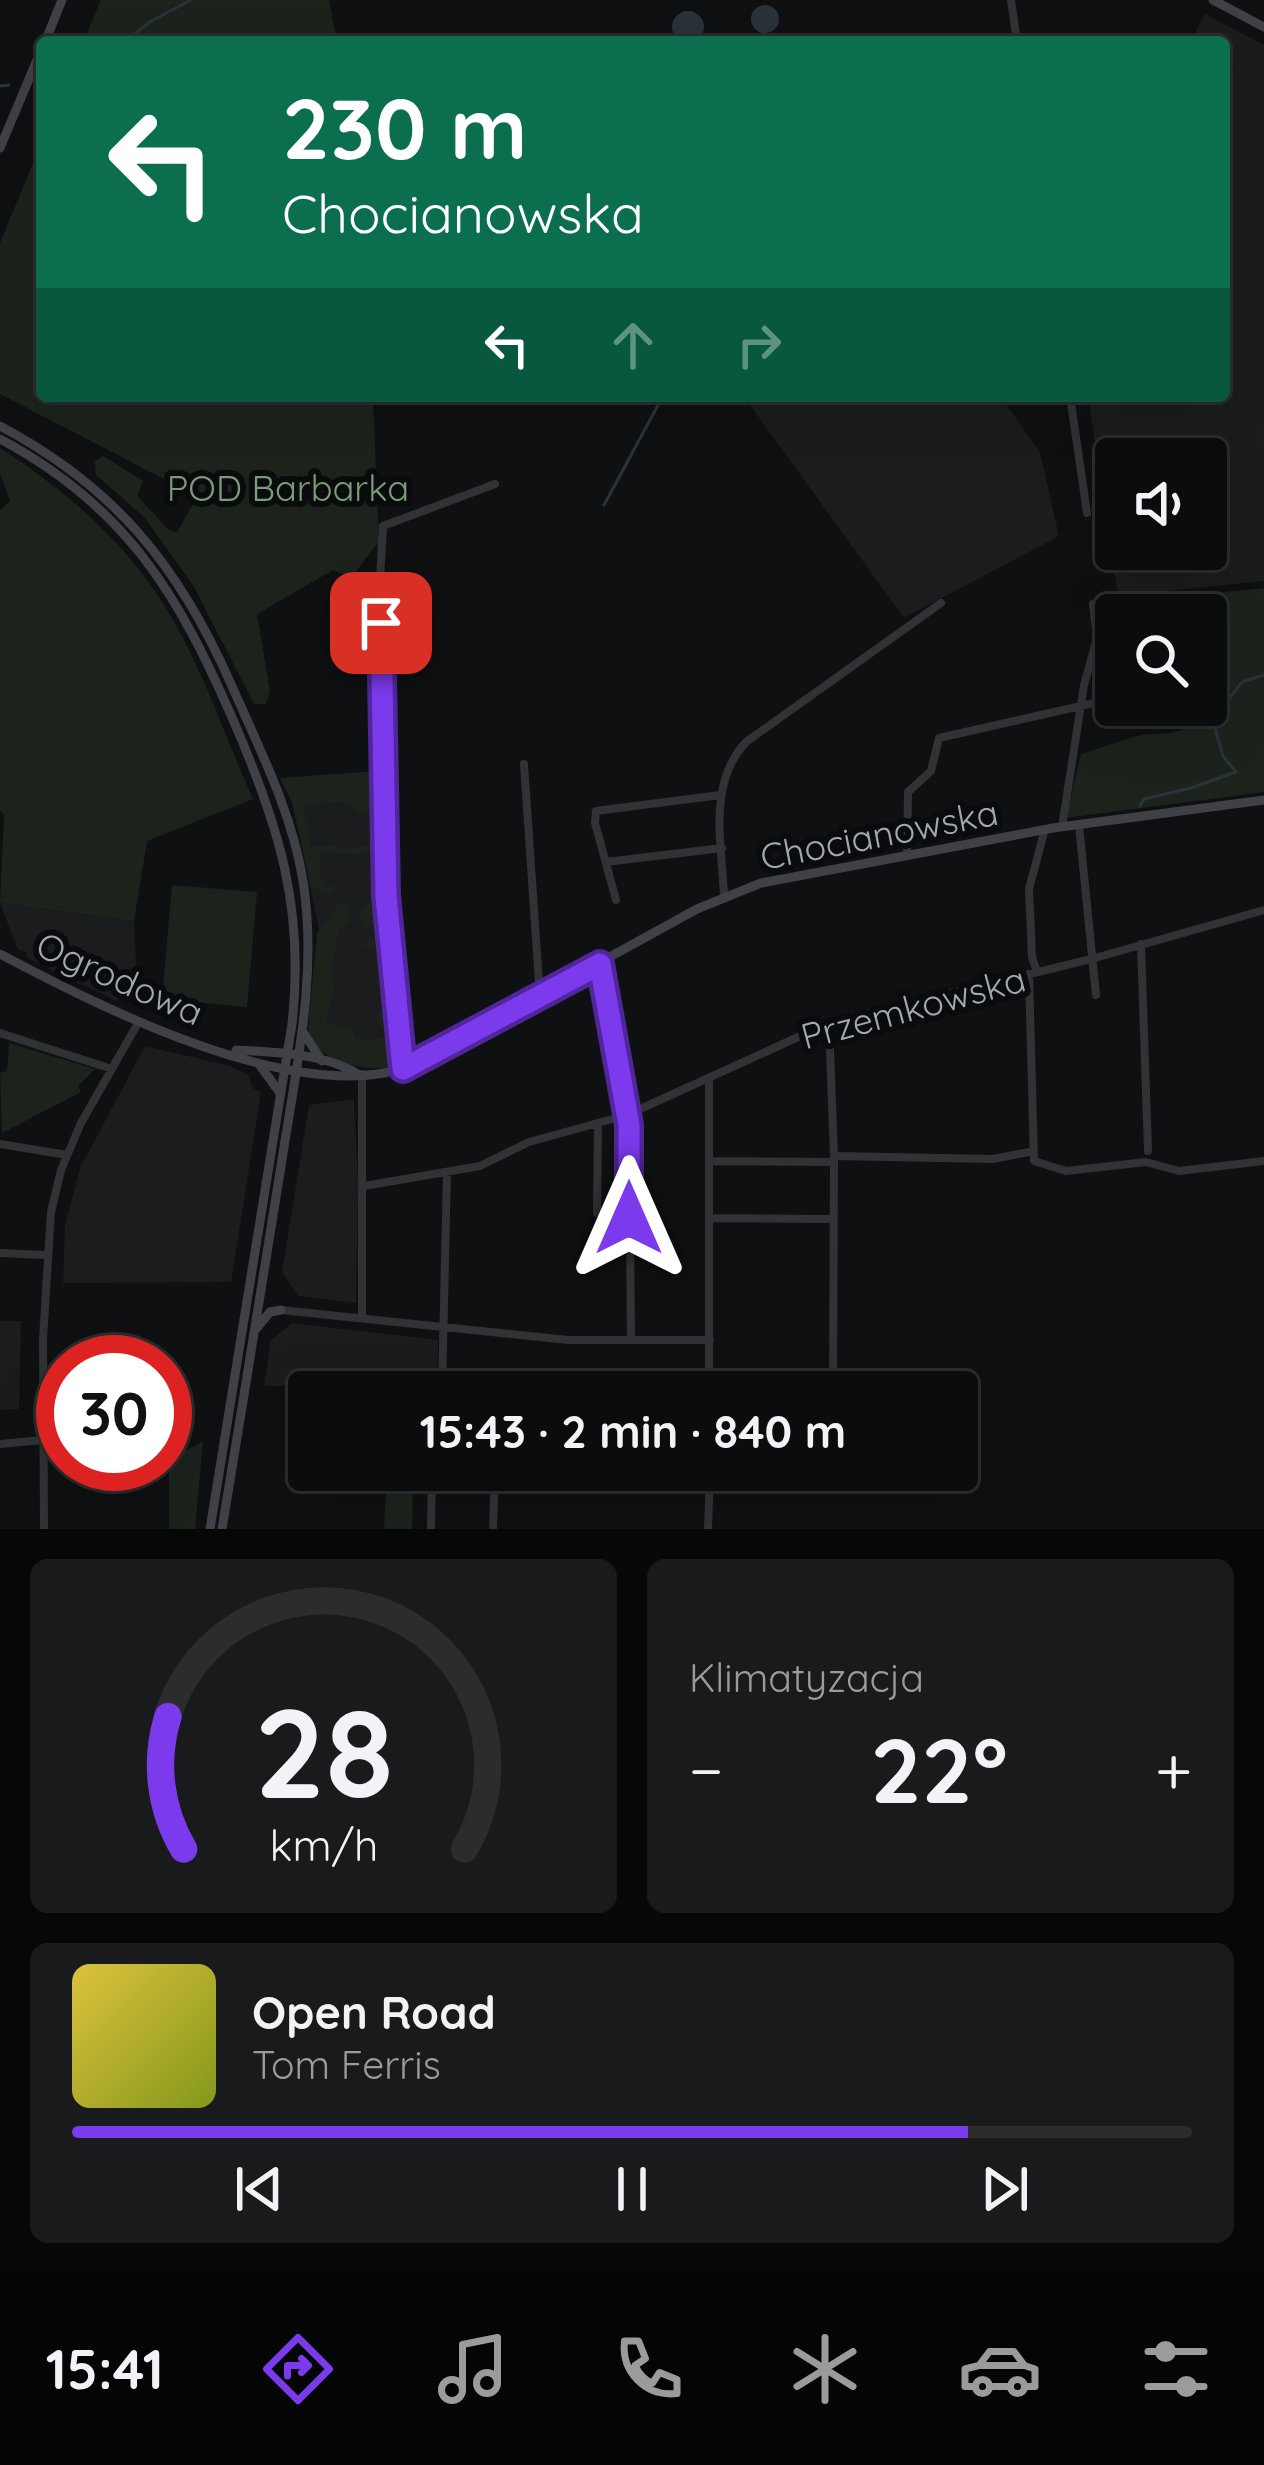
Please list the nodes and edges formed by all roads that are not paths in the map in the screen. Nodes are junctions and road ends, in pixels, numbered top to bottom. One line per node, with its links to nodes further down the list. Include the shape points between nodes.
1 (62, 0): 5 (main road)
2 (1011, 0): 6 (street)
3 (1214, 0): 4 (main road)
4 (1264, 27)
5 (47, 36)
6 (1016, 36)
7 (36, 62): 8 (main road)
8 (0, 148)
9 (1071, 402): 13 (street)
10 (0, 426): 39 (main road, via 110,502 200,616 296,850 309,940)
11 (0, 439): 41 (main road, via 123,532 163,580 205,654 285,854 297,951)
12 (495, 484): 47 (street, via 383,526 385,875)
13 (1087, 514)
14 (941, 603): 19 (street, via 746,742)
15 (1093, 604): 17 (street, via 1097,638)
16 (1095, 703): 17 (street)
17 (1081, 707): 22 (street); 25 (street, via 939,738 931,771 908,792)
18 (524, 764): 36 (street)
19 (720, 795): 24 (street); 26 (street, via 600,808 594,816)
20 (1264, 800): 21 (main road, Chocianowska)
21 (1079, 825): 22 (main road, Chocianowska); 32 (street)
22 (1062, 827): 23 (main road, Chocianowska)
23 (1045, 830): 25 (main road, Chocianowska); 34 (street, via 1029,889)
24 (722, 848): 26 (street); 27 (street)
25 (907, 854): 27 (main road, Chocianowska)
26 (606, 862): 28 (street)
27 (724, 896): 33 (main road, Chocianowska)
28 (616, 900)
29 (1264, 911): 30 (street, Przemkowska)
30 (1141, 944): 32 (street, Przemkowska); 57 (street)
31 (0, 954): 37 (main road, Ogrodowa)
32 (1095, 958): 34 (street, Przemkowska); 35 (street)
33 (600, 964): 36 (main road, Chocianowska); 54 (street)
34 (1033, 973): 38 (street, Przemkowska); 59 (street)
35 (1096, 995)
36 (540, 997): 47 (main road, Chocianowska)
37 (138, 1023): 42 (main road, Ogrodowa); 48 (street)
38 (829, 1023): 52 (street, Przemkowska); 60 (street)
39 (303, 1032): 44 (main road); 46 (main road)
40 (0, 1033): 48 (street)
41 (290, 1036): 43 (main road); 44 (main road)
42 (219, 1049): 43 (main road, Ogrodowa); 45 (main road, Ogrodowa)
43 (266, 1051): 44 (main road, Ogrodowa)
44 (292, 1056): 46 (main road, Ogrodowa); 49 (main road)
45 (253, 1059): 49 (main road, Ogrodowa); 53 (main road)
46 (322, 1061): 50 (main road, Ogrodowa)
47 (403, 1069): 50 (main road, Ogrodowa)
48 (112, 1070): 58 (street)
49 (291, 1070): 51 (main road, Ogrodowa); 53 (main road)
50 (360, 1074): 51 (main road, Ogrodowa); 64 (street)
51 (317, 1076): 53 (main road)
52 (709, 1078): 54 (street, Przemkowska); 61 (street)
53 (286, 1094): 70 (main road); 88 (main road)
54 (627, 1115): 55 (street, Przemkowska); 76 (street)
55 (598, 1124): 63 (street, Przemkowska); 65 (street)
56 (0, 1144): 58 (street)
57 (1148, 1151)
58 (67, 1155): 69 (street)
59 (1034, 1156): 60 (street); 62 (street, via 1066,1171)
60 (834, 1159): 61 (street); 67 (street)
61 (711, 1161): 66 (street)
62 (1264, 1161)
63 (447, 1172): 64 (street, Przemkowska); 73 (street)
64 (364, 1186): 72 (street)
65 (598, 1213)
66 (710, 1218): 67 (street); 77 (street)
67 (832, 1220): 80 (street)
68 (0, 1253): 69 (street)
69 (46, 1256): 74 (street)
70 (264, 1277): 71 (main road, via 267,1299); 75 (main road)
71 (281, 1310): 72 (street); 75 (main road, via 263,1317)
72 (362, 1318): 73 (street)
73 (445, 1328): 76 (street); 78 (street)
74 (45, 1335)
75 (253, 1339): 89 (main road)
76 (631, 1340): 77 (street)
77 (710, 1340): 79 (street)
78 (443, 1371)
79 (709, 1371)
80 (833, 1371)
81 (36, 1441): 82 (street)
82 (0, 1444)
83 (44, 1491): 87 (street)
84 (431, 1491): 90 (street)
85 (494, 1491): 91 (street)
86 (709, 1491): 92 (street)
87 (44, 1529)
88 (210, 1529)
89 (222, 1529)
90 (430, 1529)
91 (493, 1529)
92 (708, 1529)

